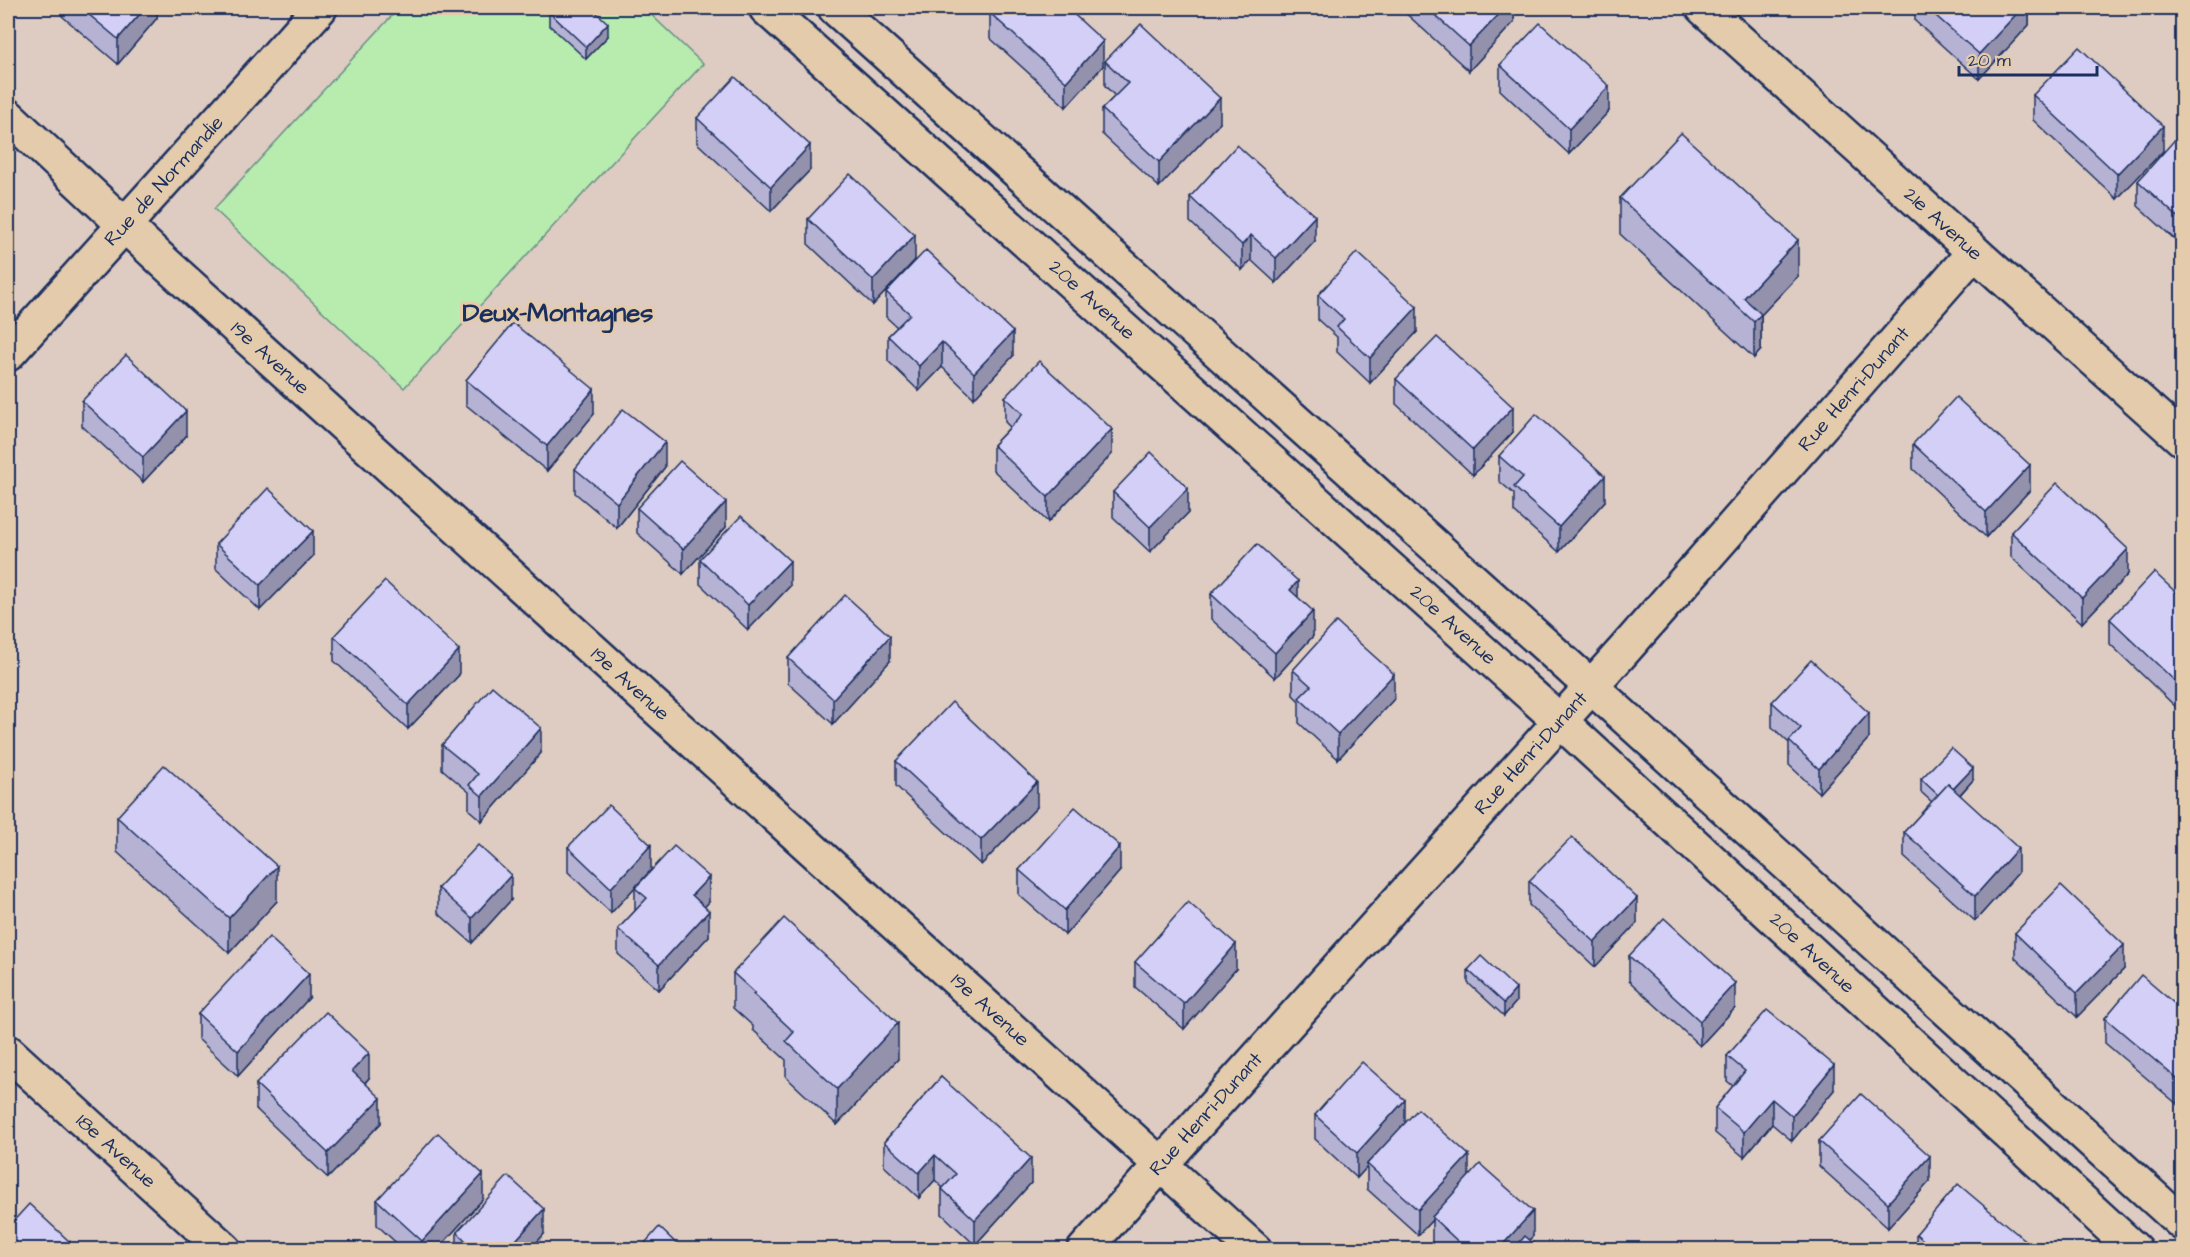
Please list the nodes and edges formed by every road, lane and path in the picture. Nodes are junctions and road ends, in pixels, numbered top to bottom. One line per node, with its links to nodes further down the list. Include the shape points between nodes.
1 (320, 8): 6 (street, Rue de Normandie)
2 (766, 8): 11 (street, 20e Avenue)
3 (835, 8): 10 (street)
4 (1703, 8): 7 (street, 21e Avenue)
5 (8, 116): 6 (street, 19e Avenue)
6 (125, 226): 8 (street, Rue de Normandie); 13 (street, 19e Avenue)
7 (1974, 252): 9 (street, 21e Avenue); 10 (street, Rue Henri-Dunant)
8 (8, 354)
9 (2182, 439)
10 (1591, 686): 11 (street, Rue Henri-Dunant); 14 (street)
11 (1560, 721): 13 (street, Rue Henri-Dunant); 18 (street, 20e Avenue)
12 (8, 1052): 15 (street, 18e Avenue)
13 (1160, 1165): 16 (street, Rue Henri-Dunant); 17 (street, 19e Avenue)
14 (2182, 1223)
15 (225, 1250)
16 (1084, 1250)
17 (1255, 1250)
18 (2135, 1250)

